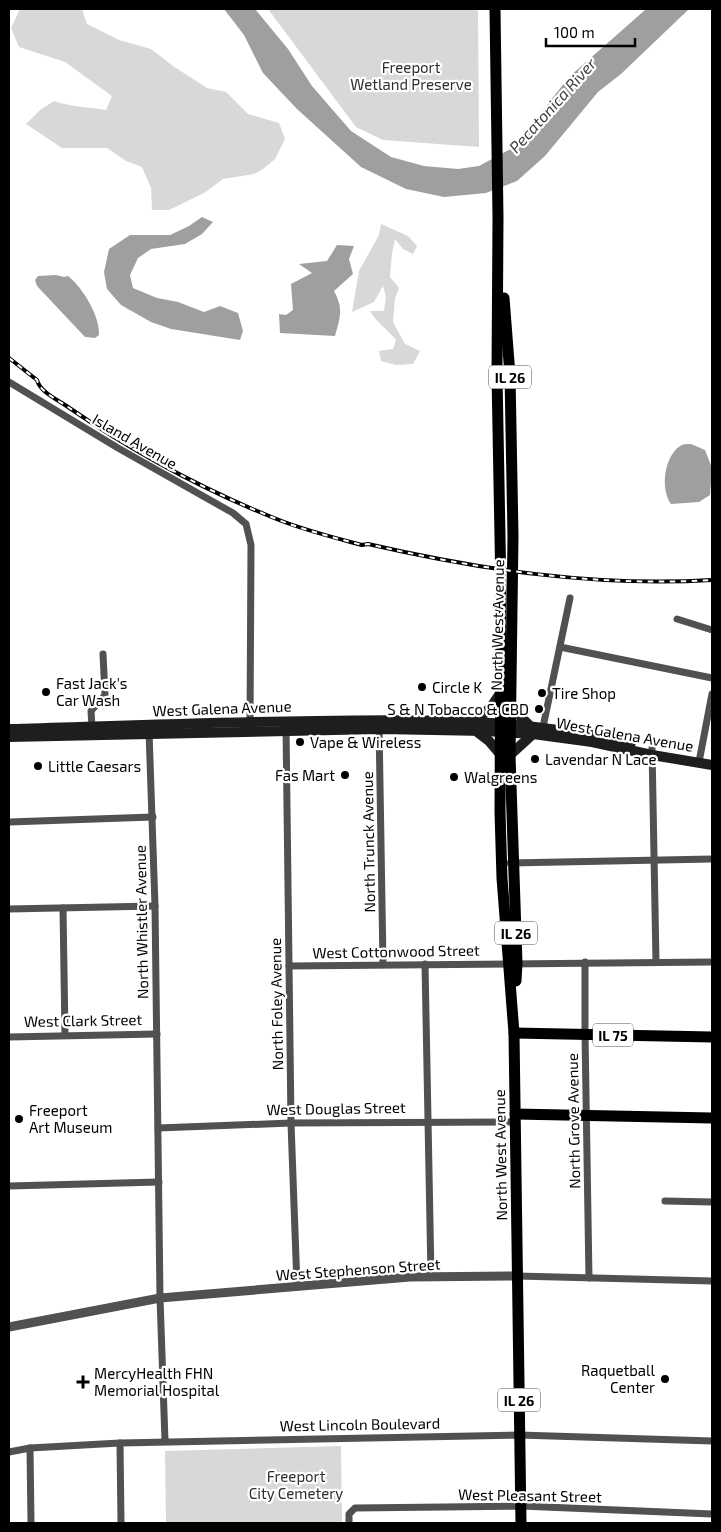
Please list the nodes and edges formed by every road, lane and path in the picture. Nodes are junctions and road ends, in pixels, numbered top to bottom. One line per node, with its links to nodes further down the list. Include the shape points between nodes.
1 (495, 9): 2 (main road, North West Avenue / IL 26)
2 (498, 218): 10 (main road, North West Avenue / IL 26); 12 (main road, North West Avenue / IL 26, via 510,374 513,536)
3 (9, 382): 18 (street, Island Avenue, via 118,448 234,512 246,524 251,545)
4 (570, 598): 7 (street)
5 (677, 619): 6 (street)
6 (712, 630)
7 (560, 647): 9 (street); 17 (street)
8 (103, 654): 14 (street, via 105,695 91,711)
9 (712, 678)
10 (501, 691): 16 (main road); 19 (main road, North West Avenue / IL 26)
11 (712, 694): 26 (street)
12 (510, 703): 19 (main road, North West Avenue / IL 26); 22 (main road)
13 (379, 724): 15 (main road, West Galena Avenue); 16 (main road, West Galena Avenue); 40 (street, North Trunck Avenue)
14 (92, 726): 20 (main road, West Galena Avenue); 21 (main road, West Galena Avenue)
15 (286, 726): 18 (main road, West Galena Avenue); 42 (street, North Foley Avenue)
16 (475, 726): 19 (main road, West Galena Avenue); 25 (main road)
17 (543, 726): 22 (main road, West Galena Avenue); 24 (main road, West Galena Avenue, via 595,735)
18 (250, 727): 21 (main road, West Galena Avenue)
19 (505, 728): 22 (main road, West Galena Avenue); 25 (main road, North West Avenue / IL 26)
20 (9, 729)
21 (149, 730): 23 (main road, West Galena Avenue); 28 (street, North Whistler Avenue)
22 (531, 730): 24 (main road, West Galena Avenue); 25 (main road)
23 (9, 737)
24 (652, 751): 26 (main road, West Galena Avenue); 31 (street)
25 (505, 754): 32 (main road, North West Avenue / IL 26)
26 (699, 762): 27 (main road, West Galena Avenue)
27 (712, 765)
28 (152, 817): 29 (street); 33 (street, North Whistler Avenue)
29 (9, 822)
30 (712, 859): 31 (street)
31 (653, 860): 32 (street); 37 (street)
32 (507, 863): 39 (main road, North West Avenue / IL 26)
33 (155, 906): 35 (street); 44 (street, North Whistler Avenue)
34 (9, 908): 35 (street)
35 (63, 908): 46 (street)
36 (585, 962): 37 (street, West Cottonwood Street); 39 (street, West Cottonwood Street); 45 (street, North Grove Avenue)
37 (656, 962): 38 (street, West Cottonwood Street)
38 (712, 962)
39 (513, 963): 41 (street, West Cottonwood Street); 43 (main road, North West Avenue / IL 26)
40 (383, 964): 41 (street, West Cottonwood Street); 42 (street, West Cottonwood Street)
41 (425, 964): 52 (street)
42 (289, 966): 53 (street, North Foley Avenue)
43 (514, 1033): 45 (main road, IL 75); 50 (main road, North West Avenue / IL 26)
44 (157, 1034): 46 (street, West Clark Street); 54 (street, North Whistler Avenue)
45 (585, 1034): 48 (main road, IL 75); 49 (street, North Grove Avenue)
46 (65, 1035): 47 (street, West Clark Street)
47 (9, 1037)
48 (712, 1037)
49 (587, 1116): 50 (main road, West Douglas Street); 51 (main road, West Douglas Street); 61 (street, North Grove Avenue)
50 (515, 1118): 52 (street, West Douglas Street); 60 (main road, North West Avenue / IL 26)
51 (712, 1118)
52 (428, 1122): 53 (street, West Douglas Street); 59 (street)
53 (291, 1123): 54 (street, West Douglas Street); 63 (street, North Foley Avenue)
54 (158, 1128): 55 (street, North Whistler Avenue)
55 (159, 1182): 56 (street); 64 (street, North Whistler Avenue)
56 (9, 1186)
57 (666, 1201): 58 (street)
58 (712, 1202)
59 (431, 1276): 60 (street, West Stephenson Street); 63 (street, West Stephenson Street)
60 (517, 1276): 61 (street, West Stephenson Street); 66 (main road, IL 26)
61 (589, 1278): 62 (street, West Stephenson Street)
62 (712, 1281)
63 (297, 1286): 64 (street, West Stephenson Street)
64 (160, 1298): 65 (street, West Stephenson Street); 68 (street, North Whistler Avenue)
65 (9, 1326)
66 (519, 1435): 67 (street, West Lincoln Boulevard); 68 (street, West Lincoln Boulevard); 72 (main road, IL 26)
67 (712, 1441)
68 (165, 1442): 69 (street, West Lincoln Boulevard)
69 (120, 1443): 70 (street, West Lincoln Boulevard); 75 (street)
70 (30, 1448): 71 (street, West Lincoln Boulevard); 74 (street)
71 (9, 1452)
72 (521, 1506): 73 (street, West Pleasant Street); 76 (street, West Pleasant Street, via 355,1508 348,1514); 77 (main road, IL 26)
73 (712, 1514)
74 (31, 1523)
75 (121, 1523)
76 (349, 1523)
77 (521, 1523)

